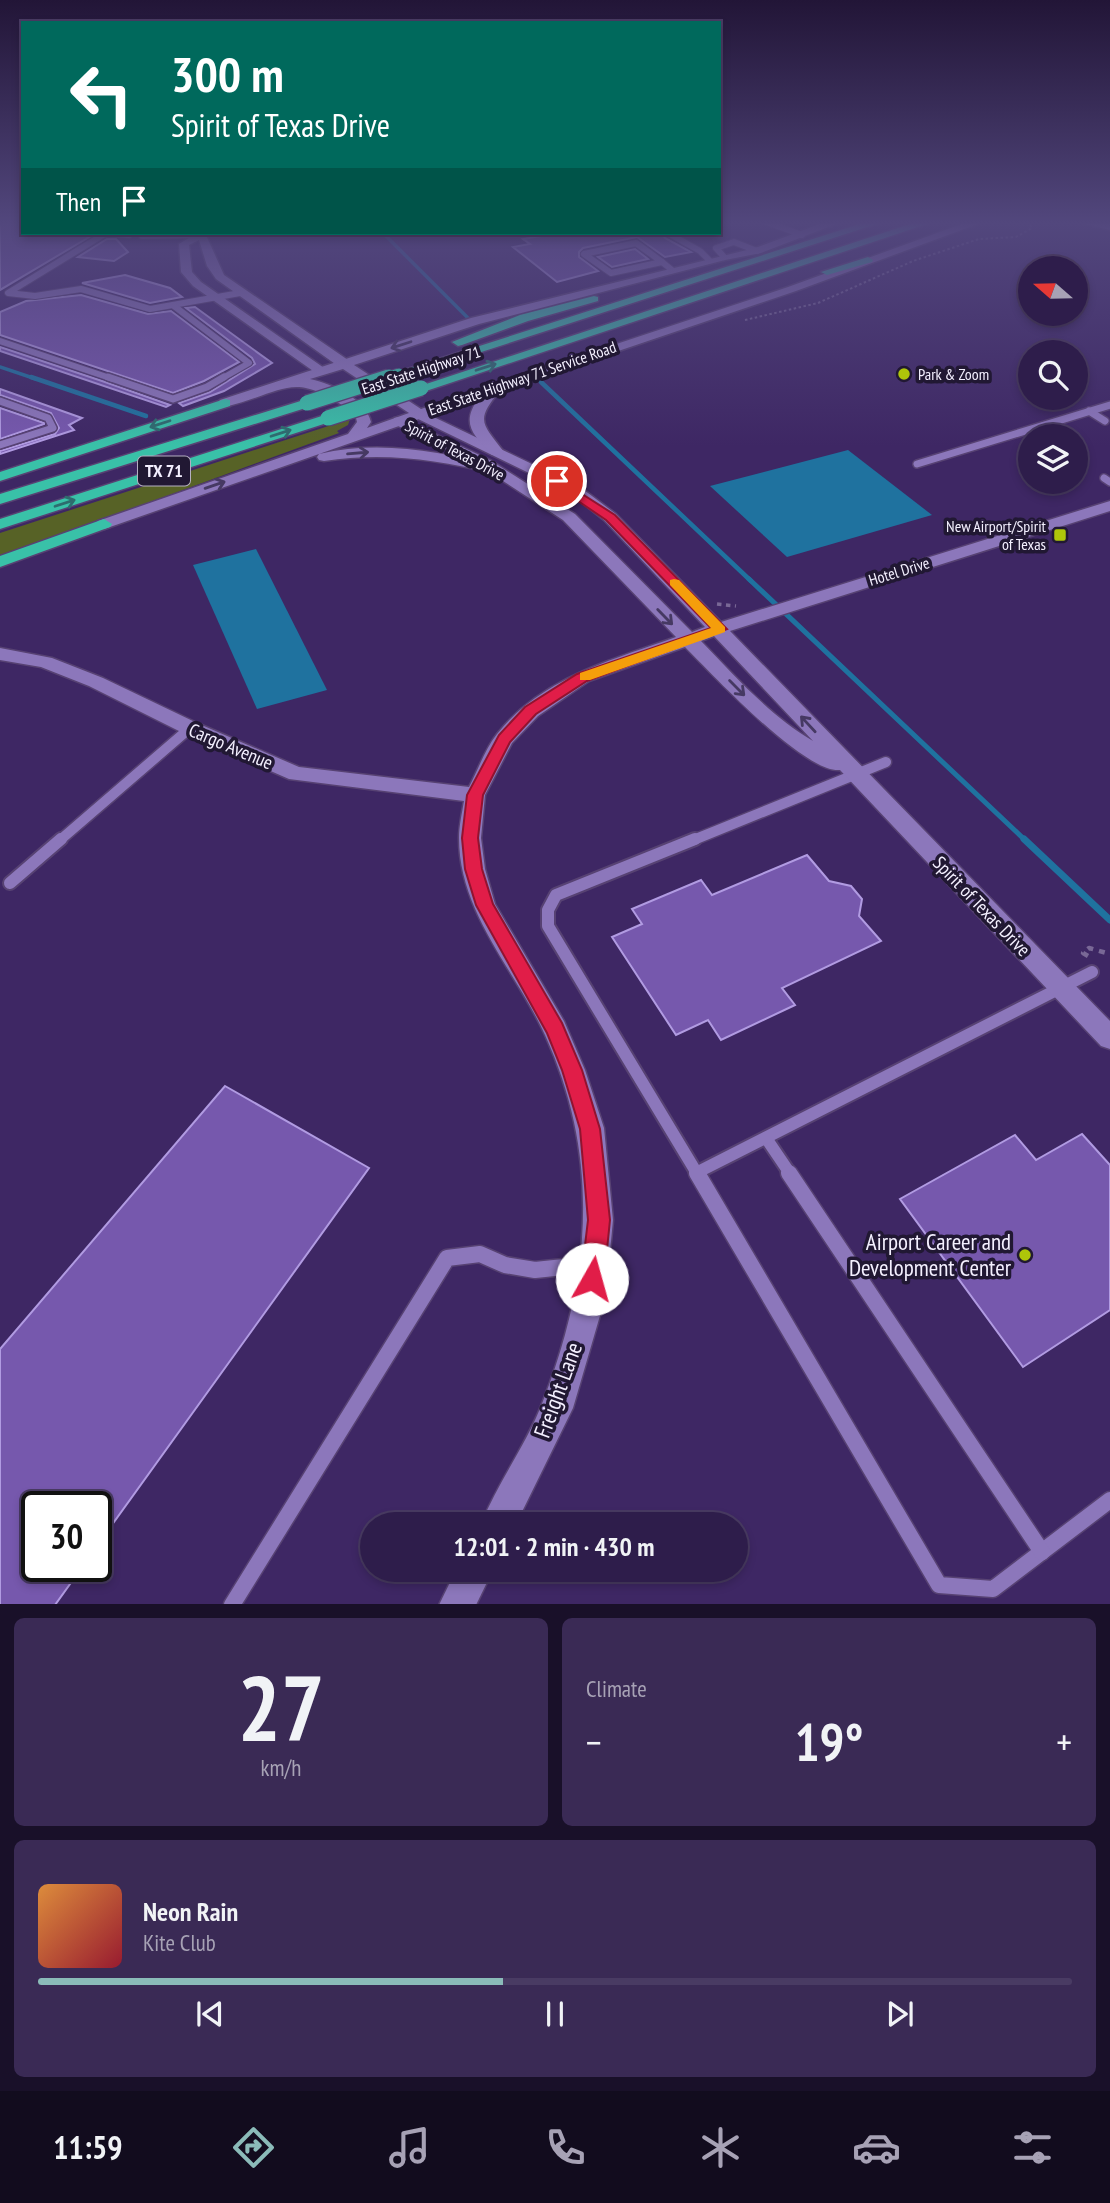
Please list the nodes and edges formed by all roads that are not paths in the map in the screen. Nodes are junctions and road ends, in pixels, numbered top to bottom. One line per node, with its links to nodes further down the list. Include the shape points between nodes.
1 (105, 296): 11 (lane, via 150,309)
2 (221, 296): 10 (lane)
3 (244, 296): 14 (street, Spirit of Texas Drive)
4 (563, 296): 14 (street, one-way to 14)
5 (606, 296): 16 (highway, via 537,315)
6 (639, 296): 16 (highway, East State Highway 71 / TX 71)
7 (708, 296): 12 (highway, East State Highway 71 / TX 71)
8 (738, 296): 12 (highway)
9 (771, 296): 18 (street, East State Highway 71 Service Road)
10 (213, 297): 11 (lane); 15 (street, Spirit of Texas Drive)
11 (174, 306): 13 (lane, via 249,363 207,387 173,399)
12 (618, 325): 37 (highway, East State Highway 71 / TX 71, one-way to 12, bridge)
13 (0, 341)
14 (343, 363): 15 (street); 23 (street, Spirit of Texas Drive)
15 (321, 370): 17 (street); 25 (street, Spirit of Texas Drive)
16 (393, 371): 35 (highway, East State Highway 71 / TX 71, bridge)
17 (283, 383): 20 (street); 28 (street, via 317,383 362,412 364,422)
18 (496, 387): 23 (street, East State Highway 71 Service Road); 30 (street, via 474,418 480,434)
19 (0, 401): 29 (lane, via 48,418 53,428)
20 (225, 402): 34 (highway, one-way to 34)
21 (1110, 405): 22 (lane)
22 (1092, 412): 24 (lane); 24 (lane, via 1094,419); 26 (lane)
23 (419, 414): 25 (street, East State Highway 71 Service Road); 30 (street, Spirit of Texas Drive)
24 (1105, 420)
25 (399, 421): 28 (street, East State Highway 71 Service Road); 33 (street, Spirit of Texas Drive)
26 (1049, 424)
27 (1018, 433): 31 (lane)
28 (353, 437): 32 (street, East State Highway 71 Service Road)
29 (0, 445)
30 (497, 452): 39 (street, Spirit of Texas Drive, via 575,491)
31 (917, 464)
32 (267, 467): 33 (street, one-way to 33, via 397,451 434,454); 38 (street, East State Highway 71 Service Road, one-way to 32)
33 (492, 469): 40 (street, Spirit of Texas Drive, via 569,517)
34 (0, 477)
35 (0, 499)
36 (1110, 506): 45 (street, Hotel Drive)
37 (0, 524)
38 (104, 524): 42 (highway)
39 (623, 530): 40 (street); 41 (street, Spirit of Texas Drive)
40 (592, 538): 43 (street, Spirit of Texas Drive)
41 (647, 555): 43 (street); 44 (street, Spirit of Texas Drive)
42 (0, 562)
43 (616, 564): 47 (street, Spirit of Texas Drive, one-way to 47)
44 (693, 601): 45 (street, via 718,611); 46 (street, Spirit of Texas Drive)
45 (766, 613): 46 (street, Hotel Drive); 49 (street, via 747,638)
46 (720, 629): 47 (street, Hotel Drive); 49 (street, Spirit of Texas Drive)
47 (688, 640): 52 (street, Spirit of Texas Drive, one-way to 52, via 791,737); 53 (street, Freight Lane, via 582,677 531,711 504,739)
48 (0, 653): 50 (street, Cargo Avenue, via 45,662 96,682)
49 (745, 655): 52 (street, Spirit of Texas Drive, one-way to 49)
50 (190, 728): 53 (street, Cargo Avenue, via 296,774); 54 (lane)
51 (886, 762): 52 (lane)
52 (854, 774): 56 (street, Spirit of Texas Drive); 59 (lane, via 556,895 548,910 548,926)
53 (475, 795): 60 (street, Freight Lane, via 470,838 484,905 555,1029 590,1129 599,1220)
54 (10, 883)
55 (1092, 972): 56 (lane)
56 (1062, 989): 57 (street, Spirit of Texas Drive); 58 (lane)
57 (1110, 1038)
58 (765, 1138): 59 (lane); 63 (lane)
59 (696, 1173): 63 (lane, via 939,1585 993,1588)
60 (594, 1264): 62 (street, Freight Lane, via 591,1295 557,1408); 65 (lane, via 535,1270 505,1265 480,1254 447,1258)
61 (1110, 1500): 63 (lane)
62 (504, 1512)
63 (1042, 1552)
64 (469, 1582): 66 (street)
65 (233, 1604)
66 (458, 1604)

